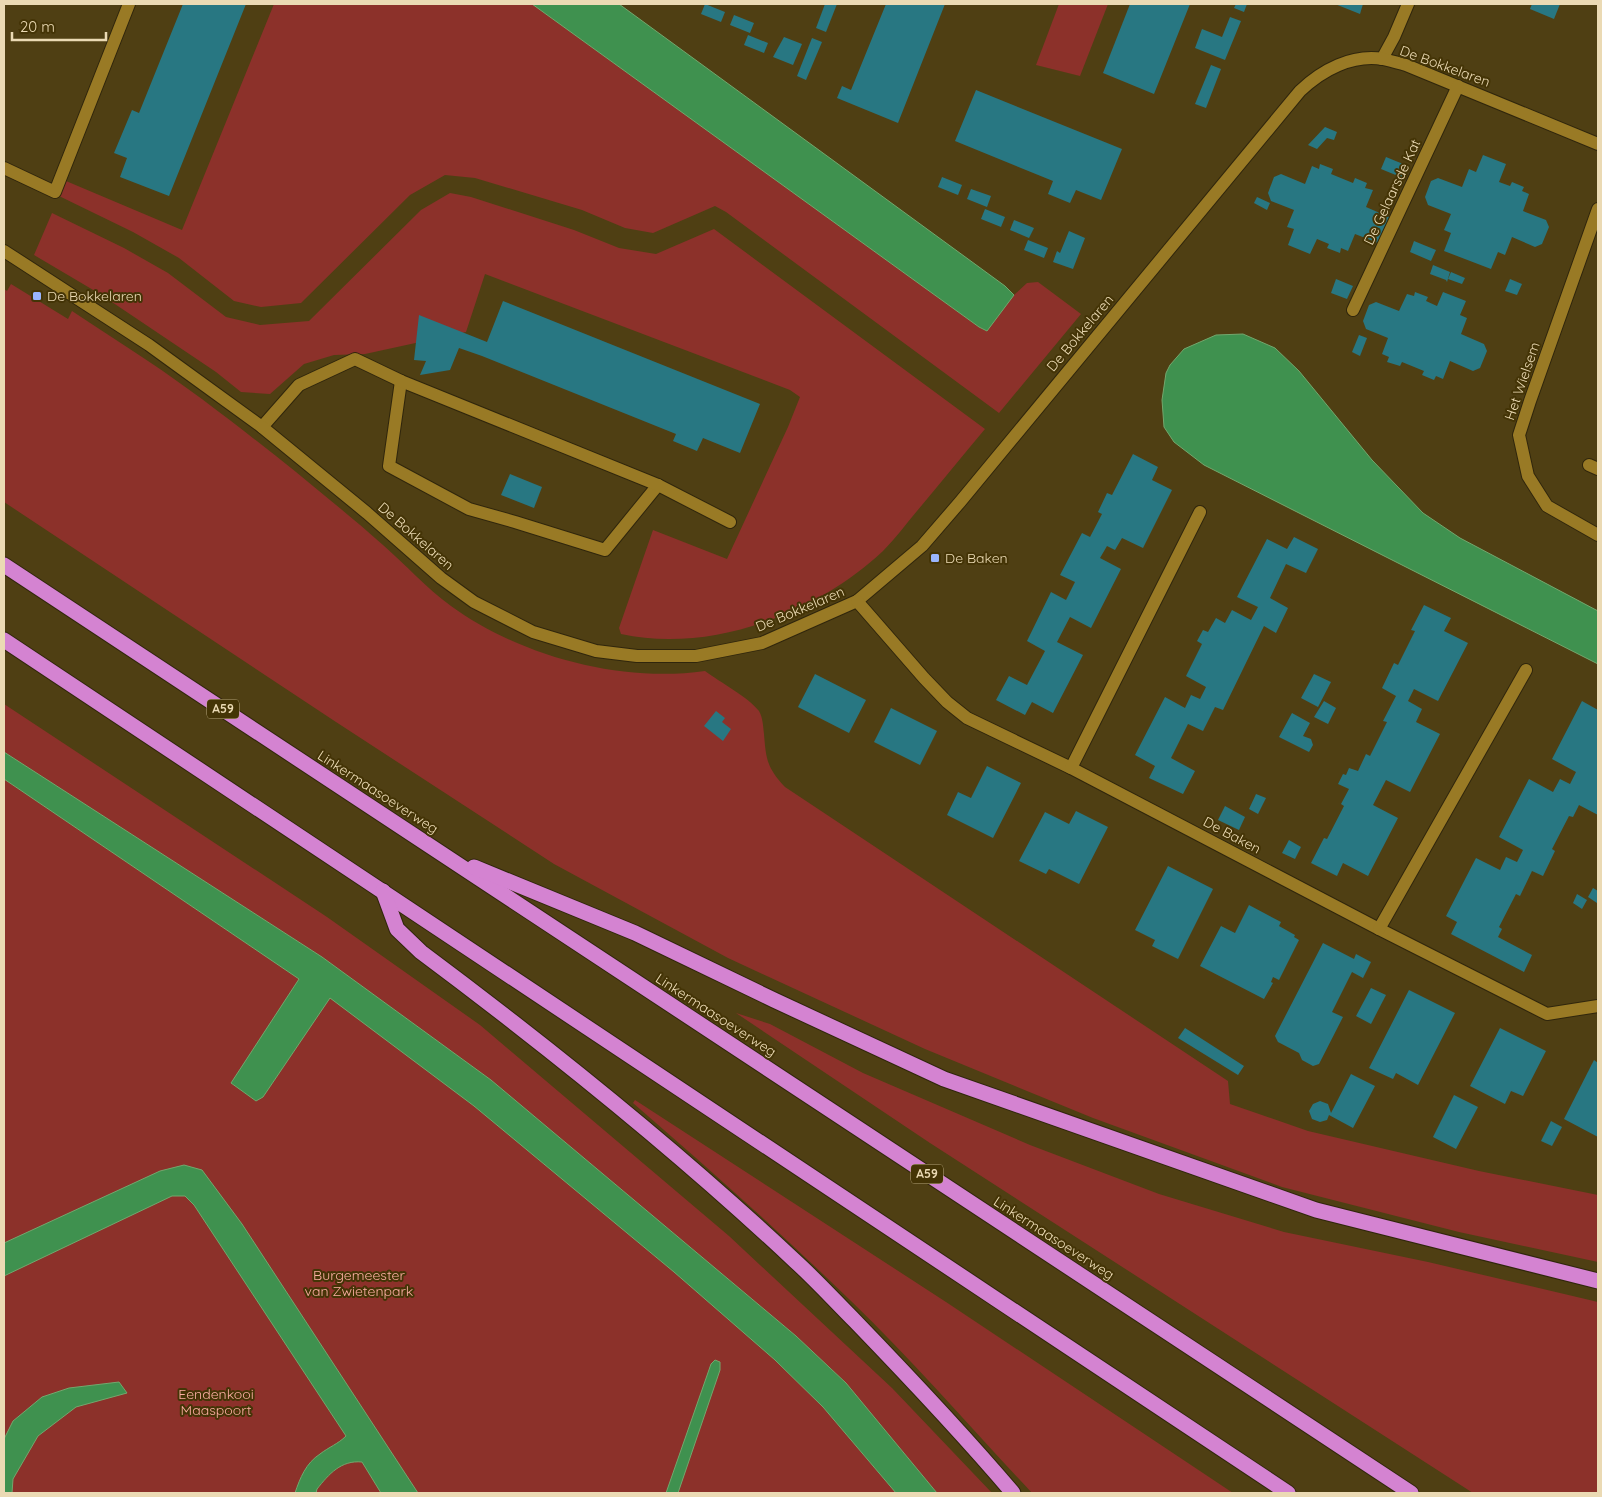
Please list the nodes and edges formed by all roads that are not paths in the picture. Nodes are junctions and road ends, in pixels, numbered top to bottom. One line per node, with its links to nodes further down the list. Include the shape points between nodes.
1 (129, 4): 6 (street, via 55,192)
2 (1408, 4): 3 (street)
3 (1382, 59): 4 (street, De Bokkelaren); 17 (street, De Bokkelaren, via 1354,61 1330,68 1300,91 922,546)
4 (1458, 86): 5 (street, De Bokkelaren); 9 (street, De Gelaarsde Kat)
5 (1598, 144)
6 (4, 168)
7 (1598, 209): 15 (street, Het Wielsem, via 1519,435 1528,476 1548,506)
8 (4, 251): 11 (street, De Bokkelaren, via 150,345)
9 (1353, 310)
10 (401, 381): 11 (street, via 355,359 299,385); 12 (street); 12 (street, via 389,466 469,509 605,550)
11 (262, 427): 17 (street, De Bokkelaren, via 474,602 556,640 596,651 637,656 696,656 762,643)
12 (658, 485): 14 (street)
13 (1200, 512): 20 (street)
14 (730, 522)
15 (1598, 535)
16 (4, 564): 21 (highway, Linkermaasoeverweg / A59)
17 (857, 601): 20 (street, De Baken, via 924,678 967,718)
18 (4, 640): 22 (highway)
19 (1526, 670): 23 (street)
20 (1071, 768): 23 (street, De Baken)
21 (443, 854): 25 (highway, A59, via 635,933 944,1079 1316,1210); 28 (highway, Linkermaasoeverweg / A59)
22 (383, 892): 26 (highway, via 398,929 421,952 582,1076 688,1164 796,1262 904,1371); 27 (highway)
23 (1379, 929): 24 (street, De Baken, via 1547,1014)
24 (1598, 1006)
25 (1598, 1281)
26 (1014, 1493)
27 (1288, 1493)
28 (1411, 1493)

